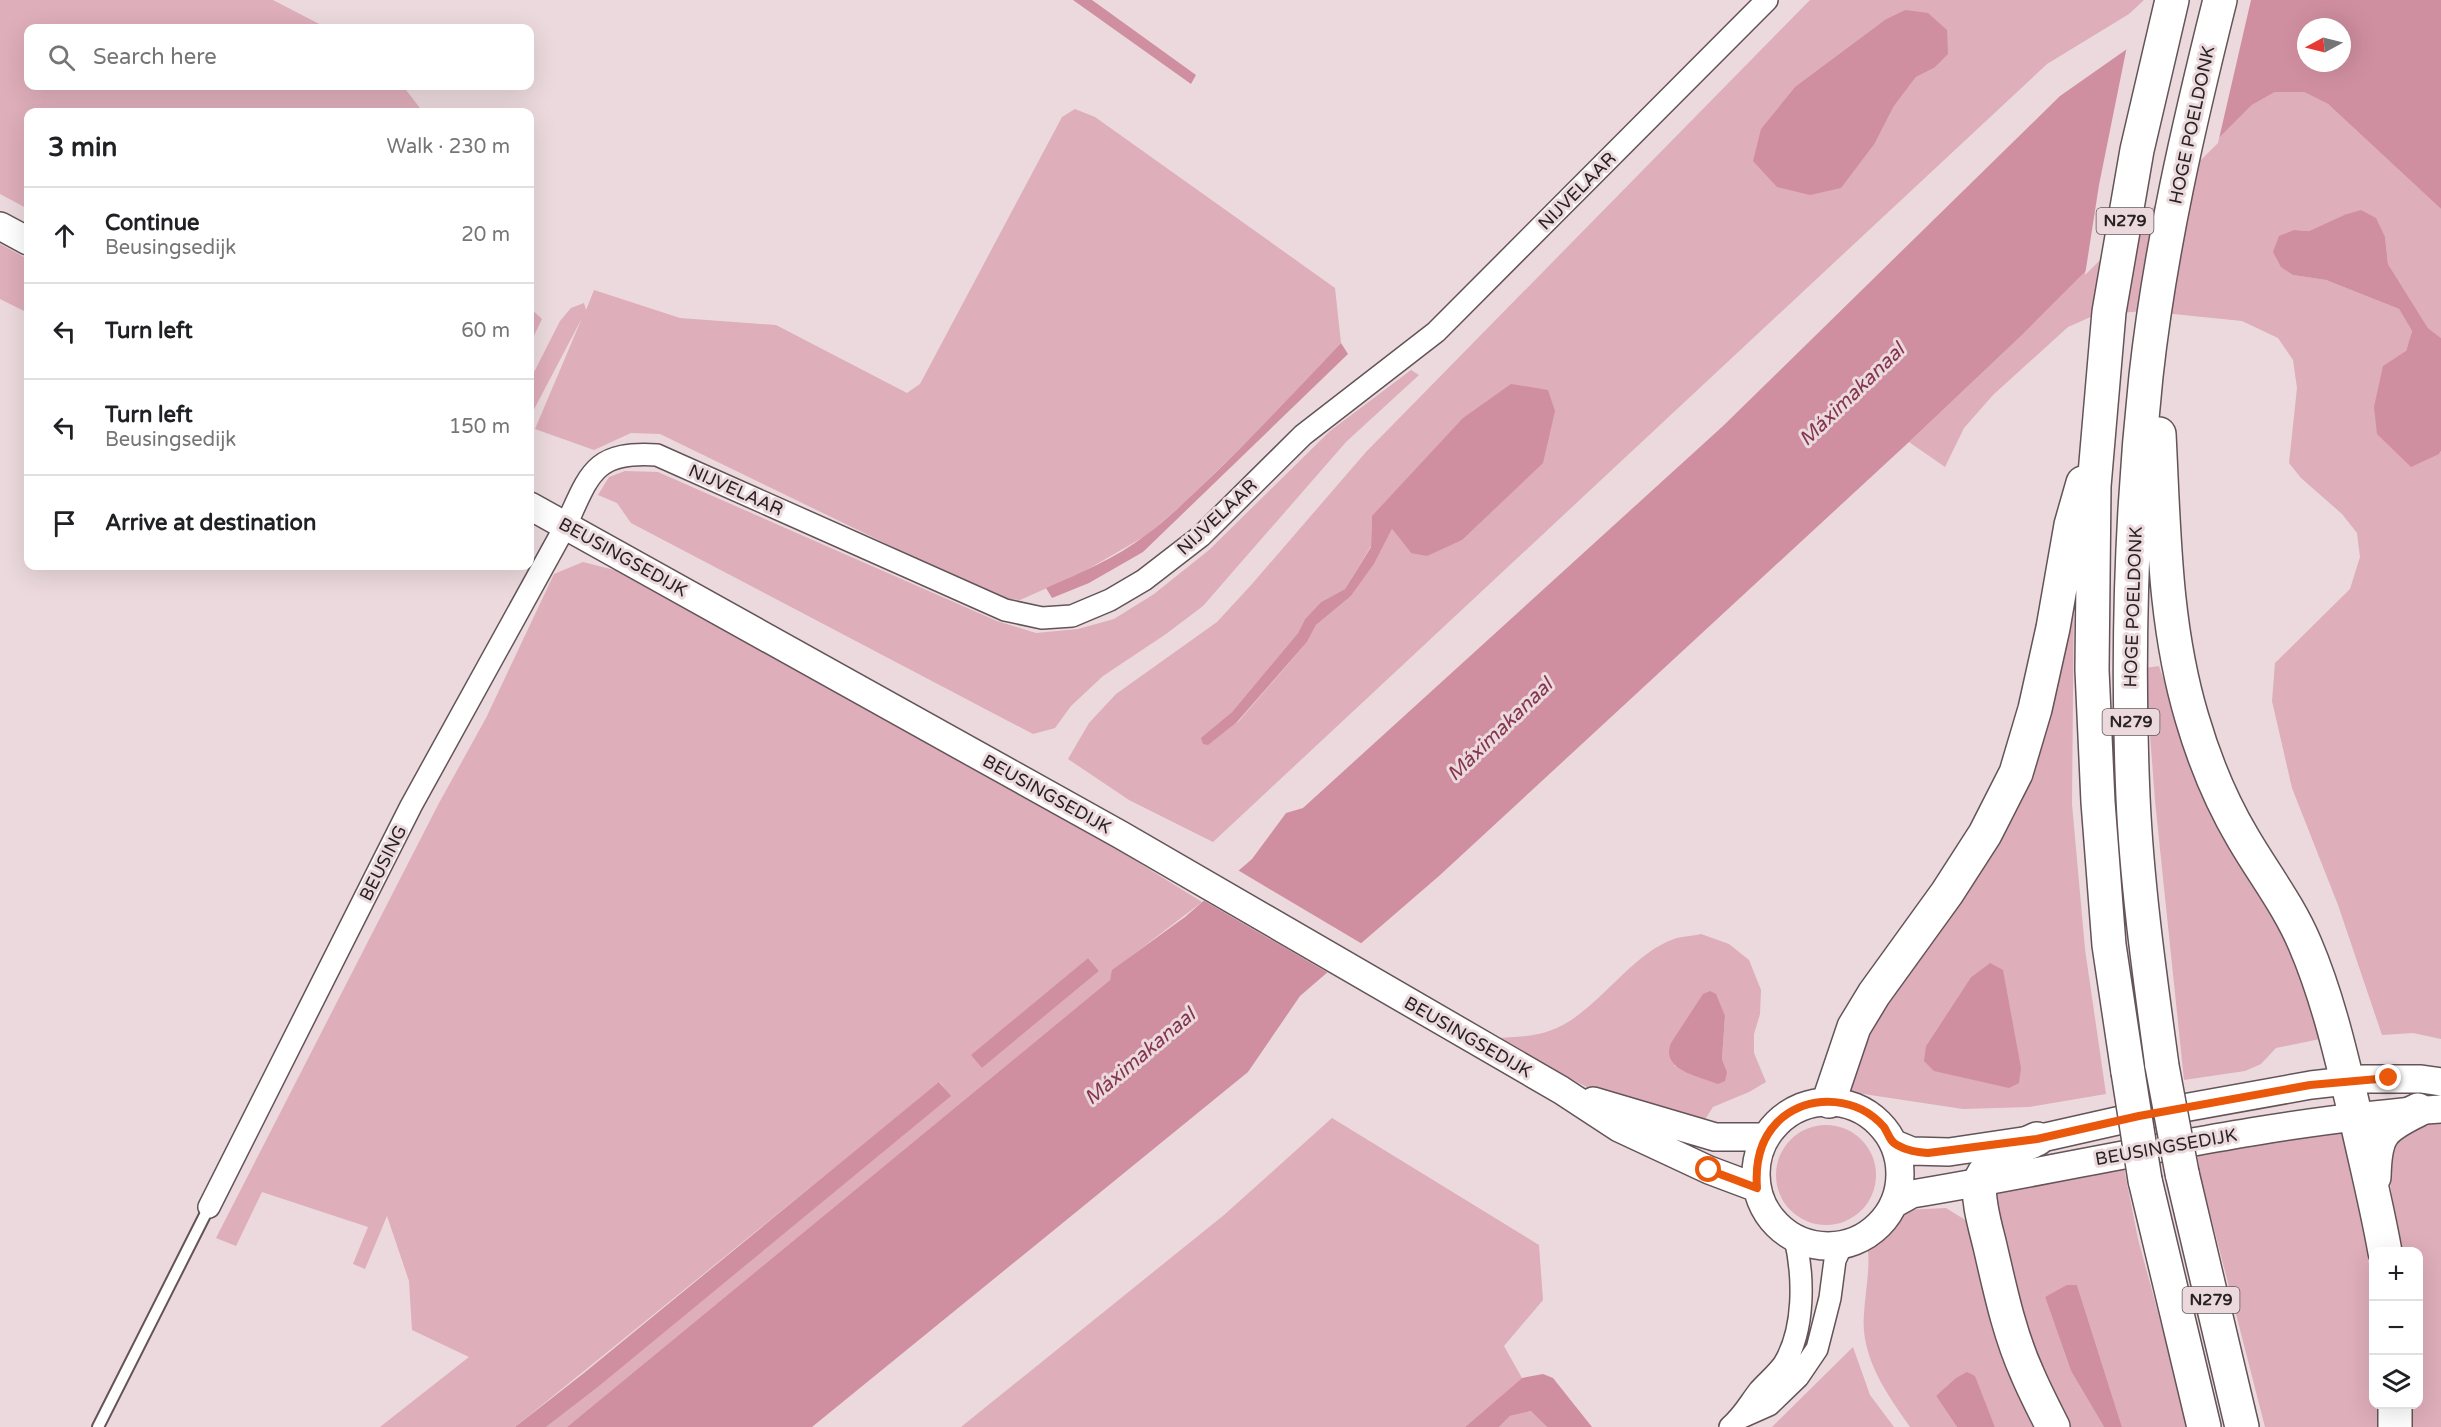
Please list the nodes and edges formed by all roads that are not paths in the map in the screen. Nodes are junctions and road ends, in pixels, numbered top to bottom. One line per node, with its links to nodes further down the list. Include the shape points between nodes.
1 (1767, 0): 9 (street, NIJVELAAR, via 1436,332 1303,435 1201,536 1144,580 1110,600 1072,616 1042,618 1005,610 657,455 631,453 600,464)
2 (2172, 0): 7 (highway, HOGE POELDONK / N279, via 2137,150 2109,312)
3 (2220, 0): 6 (highway, HOGE POELDONK / N279, via 2164,256)
4 (0, 226): 5 (street)
5 (24, 239)
6 (2146, 376): 10 (highway, N279, via 2158,432 2166,587 2192,717 2226,807 2305,944); 32 (highway, HOGE POELDONK / N279, bridge, via 2132,573 2130,686 2140,886 2162,1066 2182,1173)
7 (2098, 436): 13 (highway, N279, via 2070,525 2050,640 2016,773 1985,834 1854,1027); 31 (highway, HOGE POELDONK / N279, bridge, via 2092,603 2097,802 2109,945 2145,1180)
8 (534, 508): 9 (street, BEUSINGSEDIJK)
9 (566, 525): 12 (street, BEUSINGSEDIJK, via 1121,835); 23 (street, BEUSING, via 411,806)
10 (2348, 1080): 11 (street, BEUSINGSEDIJK); 15 (highway, N279); 17 (street, BEUSINGSEDIJK, via 2139,1116)
11 (2441, 1082)
12 (1561, 1090): 16 (street, BEUSINGSEDIJK, via 1715,1137); 20 (street, BEUSINGSEDIJK, via 1619,1128)
13 (1829, 1101): 16 (street, via 1792,1110); 18 (street, via 1849,1104 1868,1113 1884,1127)
14 (2430, 1109): 15 (street, BEUSINGSEDIJK); 21 (highway, N279, via 2392,1123 2377,1142)
15 (2355, 1116): 19 (street, BEUSINGSEDIJK, via 2280,1126); 21 (highway, N279)
16 (1765, 1137): 20 (street, via 1758,1155)
17 (2037, 1139): 18 (street, BEUSINGSEDIJK, via 1928,1153); 19 (highway, via 1996,1162)
18 (1894, 1144): 22 (street, via 1900,1184)
19 (1980, 1183): 22 (street, BEUSINGSEDIJK, via 1912,1194); 30 (highway, via 1984,1222 2008,1317 2026,1372)
20 (1757, 1188): 24 (street, via 1767,1212)
21 (2374, 1191): 26 (highway, N279)
22 (1894, 1204): 25 (street, via 1881,1223 1863,1237)
23 (209, 1207): 29 (lane)
24 (1795, 1238): 25 (street, via 1826,1246); 28 (street, via 1801,1293 1795,1342 1783,1366)
25 (1842, 1245): 28 (street, via 1835,1260 1817,1349 1798,1377 1769,1405)
26 (2384, 1247)
27 (2395, 1409): 33 (highway)
28 (1736, 1422)
29 (98, 1427)
30 (2053, 1427)
31 (2204, 1427)
32 (2242, 1427)
33 (2395, 1427)

